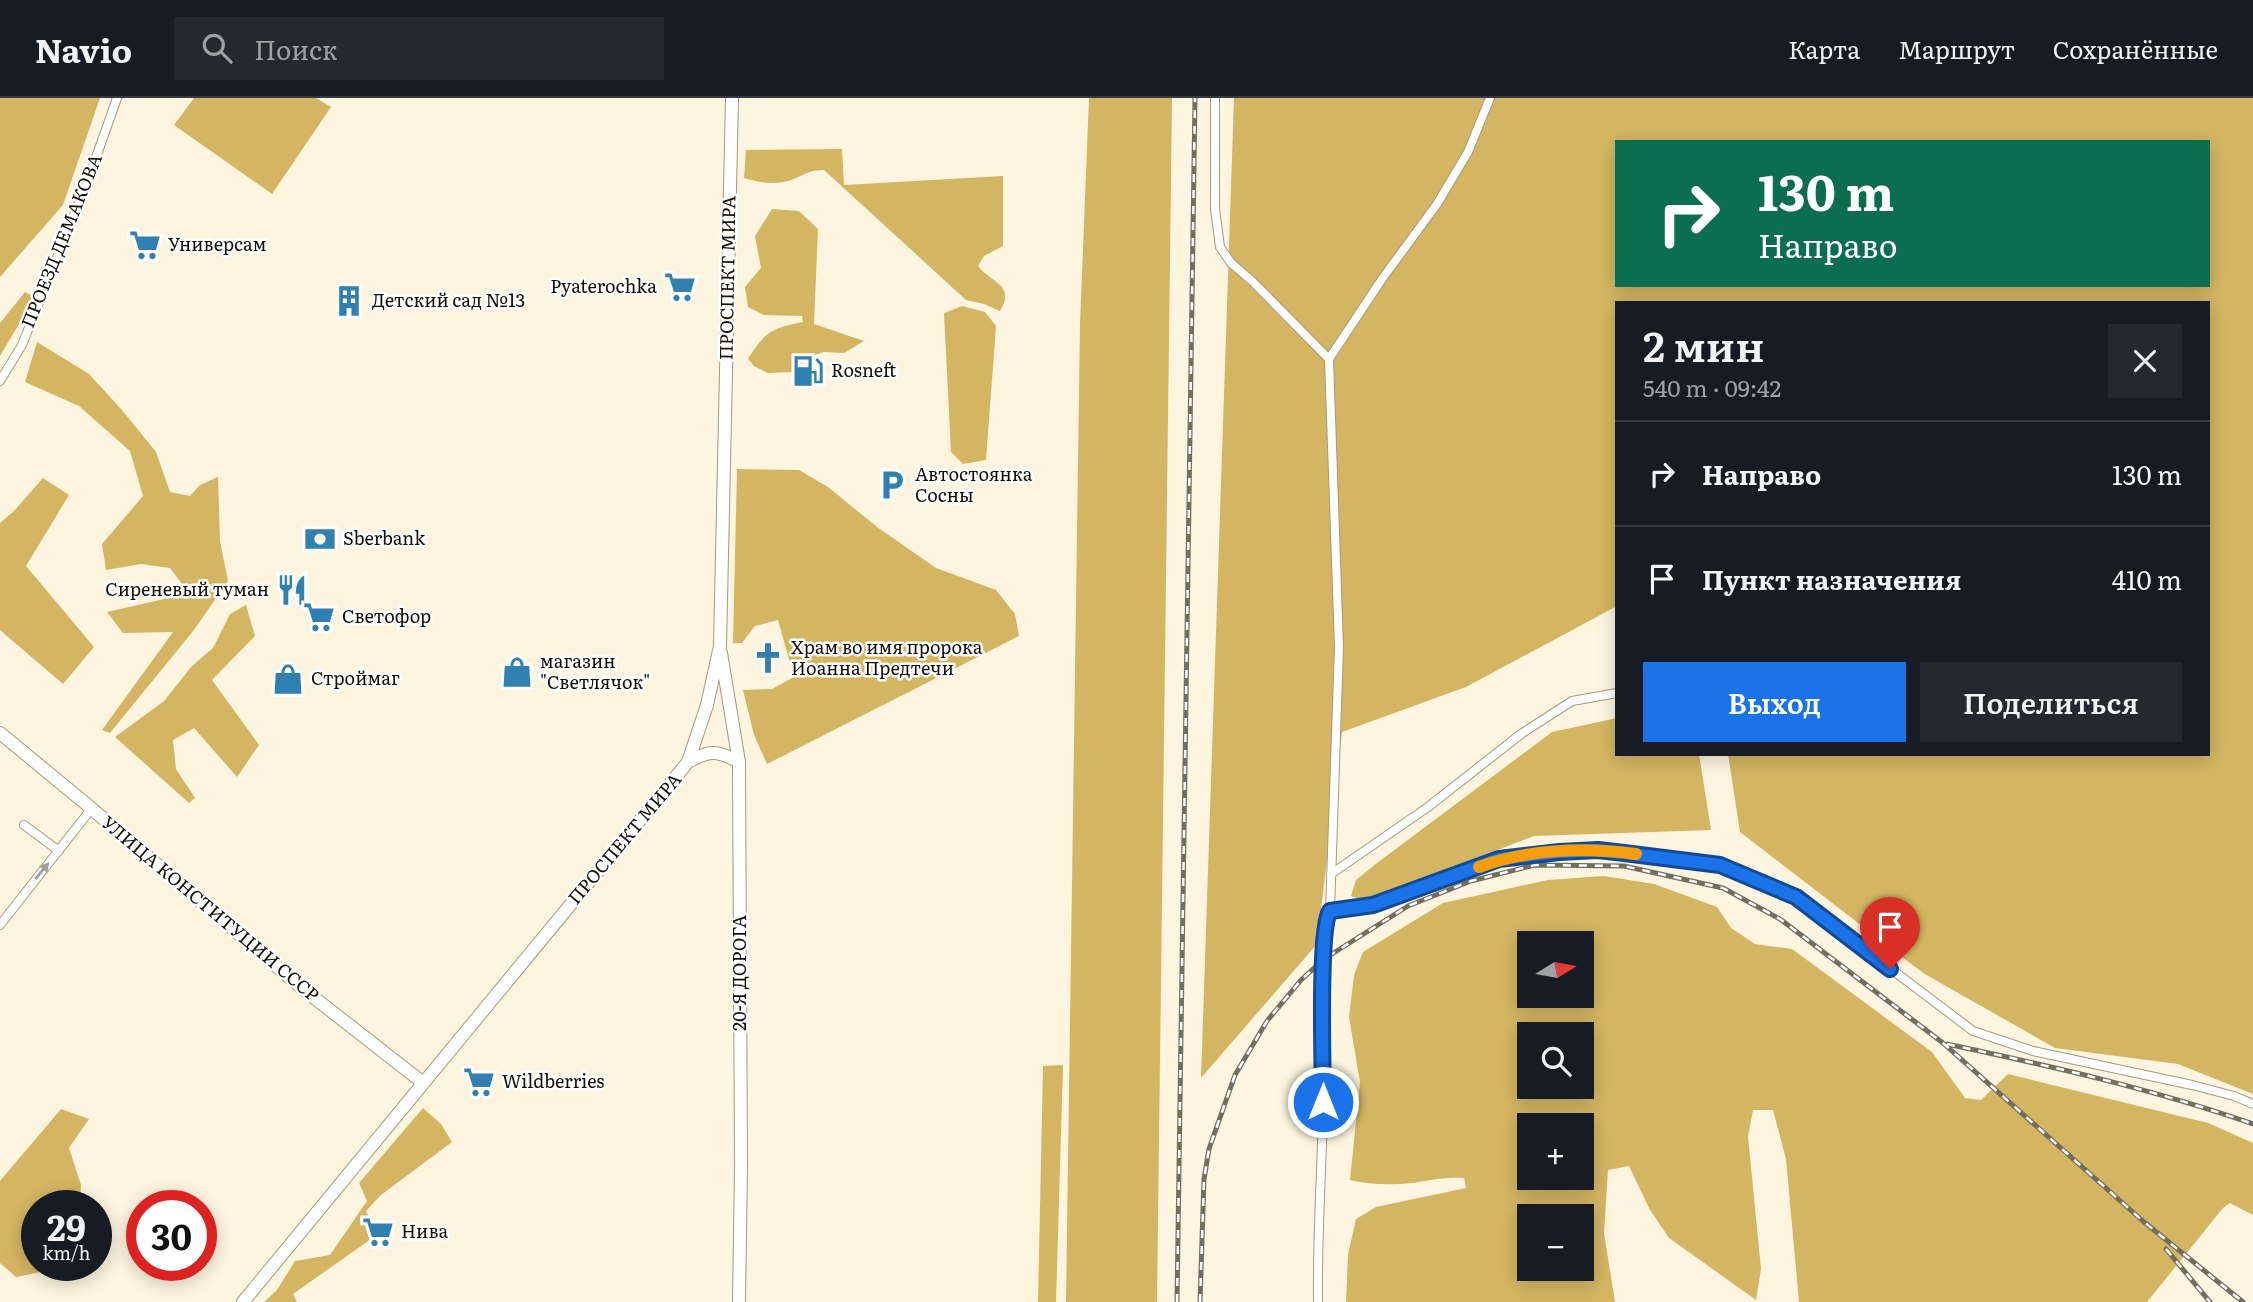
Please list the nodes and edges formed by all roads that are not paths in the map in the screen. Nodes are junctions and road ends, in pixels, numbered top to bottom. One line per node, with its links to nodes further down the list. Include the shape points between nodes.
1 (117, 98): 6 (street, ПРОЕЗД ДЕМАКОВА, via 32,321)
2 (732, 98): 7 (main road, ПРОСПЕКТ МИРА)
3 (1215, 98): 5 (street, via 1214,209 1220,247)
4 (1490, 98): 5 (street, via 1468,152 1437,204)
5 (1329, 359): 15 (street, via 1339,647)
6 (0, 381)
7 (720, 646): 10 (main road, ПРОСПЕКТ МИРА); 11 (main road, 20-Я ДОРОГА)
8 (1615, 693): 15 (street, via 1572,701 1531,727)
9 (0, 733): 12 (main road, УЛИЦА КОНСТИТУЦИИ СССР)
10 (688, 762): 11 (main road, via 704,753); 18 (main road, ПРОСПЕКТ МИРА)
11 (739, 762): 21 (main road, 20-Я ДОРОГА)
12 (92, 808): 14 (street); 18 (main road, УЛИЦА КОНСТИТУЦИИ СССР, via 303,989)
13 (24, 825): 14 (street)
14 (59, 851): 17 (street, one-way to 14)
15 (1331, 874): 16 (street)
16 (1330, 911): 19 (street, via 1373,905 1499,859 1528,855 1598,850 1720,865 1796,897 1973,1031 2033,1051 2192,1085); 22 (street, via 1324,959)
17 (0, 925)
18 (422, 1082): 20 (main road, ПРОСПЕКТ МИРА)
19 (2253, 1104)
20 (243, 1302)
21 (739, 1302)
22 (1318, 1302)

